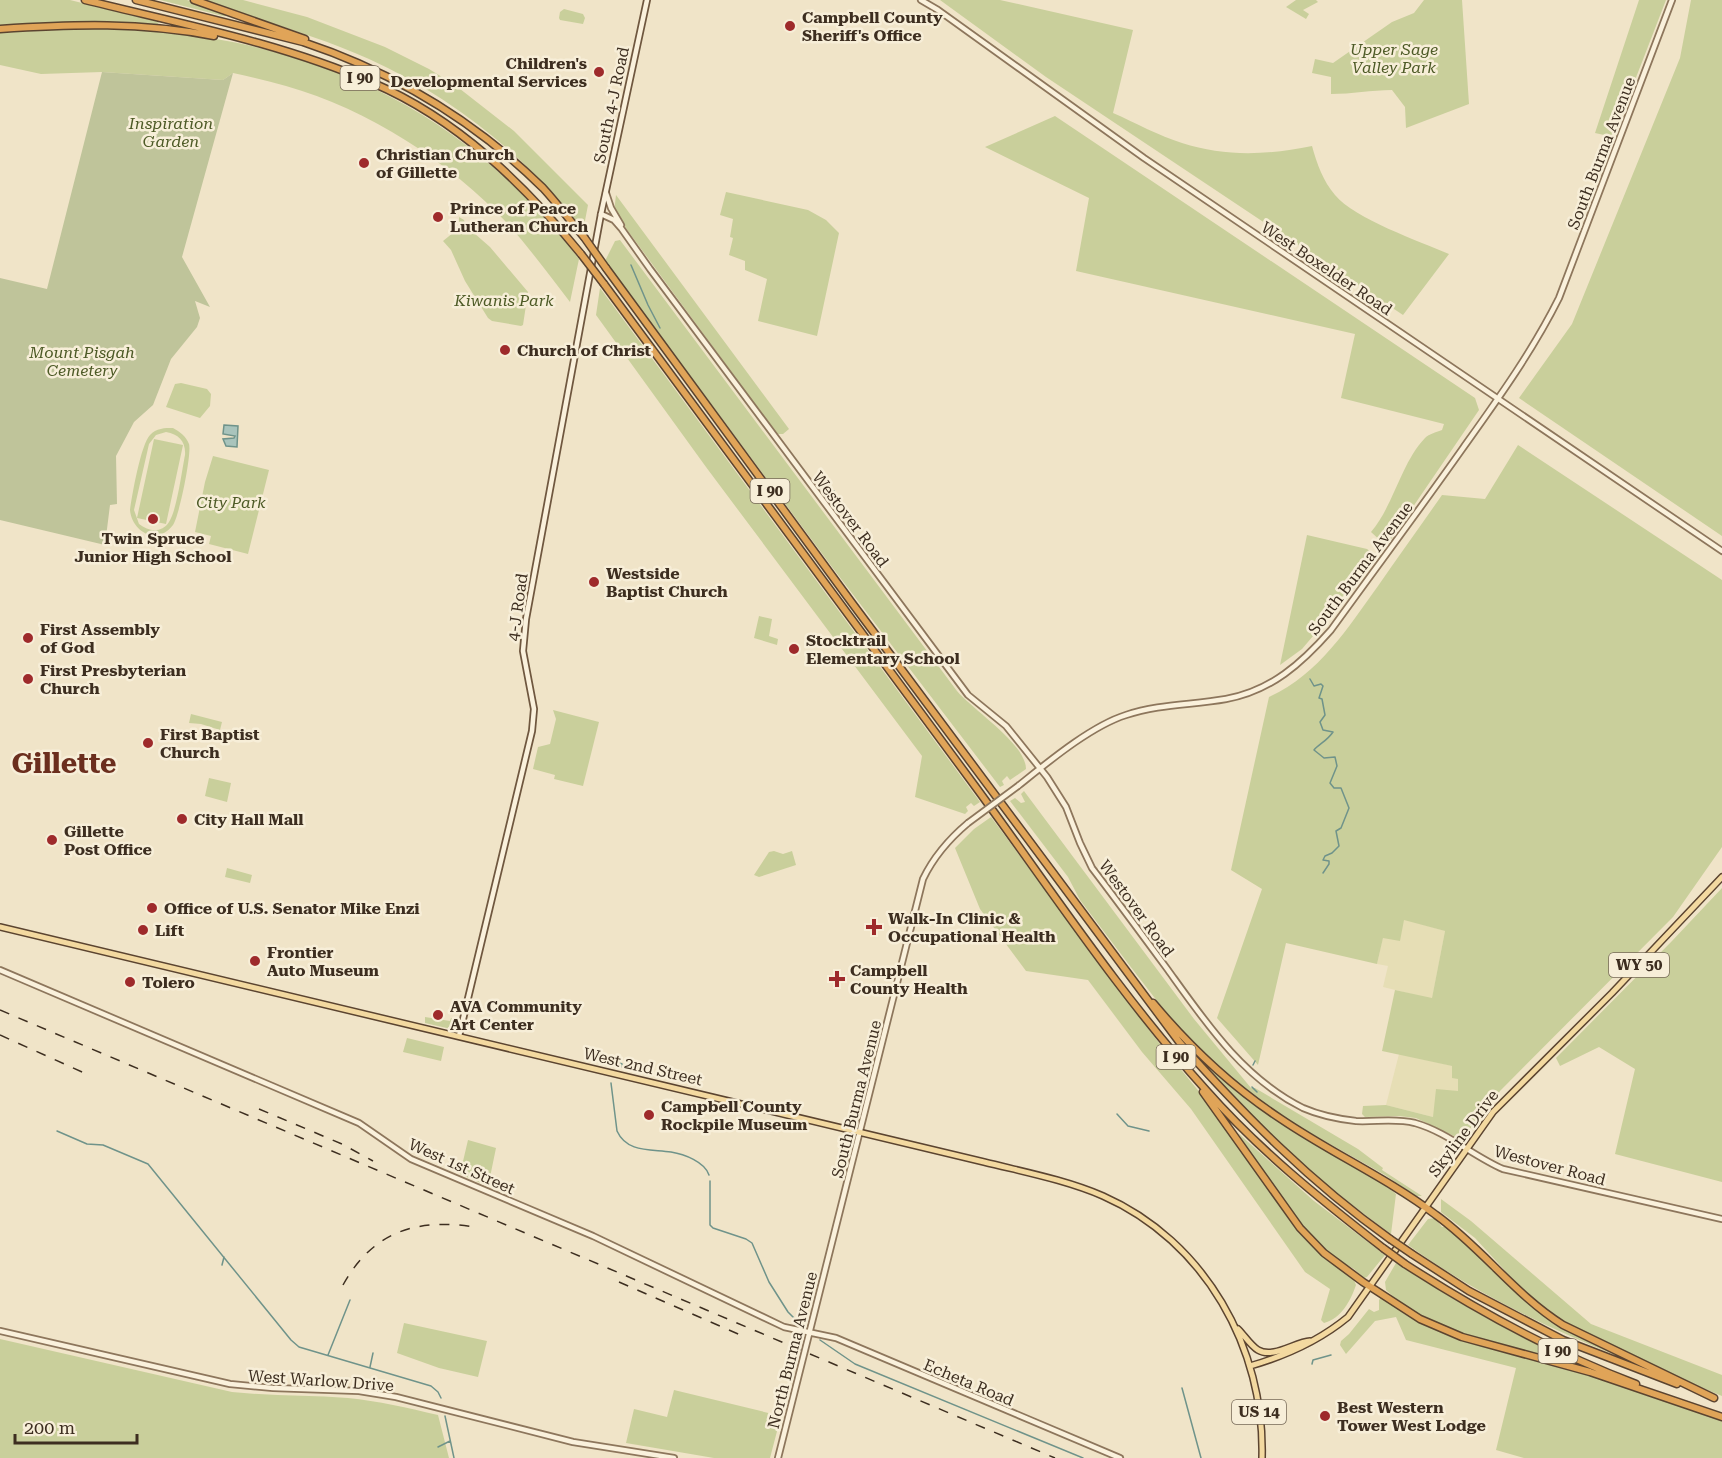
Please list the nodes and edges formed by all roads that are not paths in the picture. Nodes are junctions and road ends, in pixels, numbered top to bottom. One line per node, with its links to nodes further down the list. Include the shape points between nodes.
1 (85, 0): 8 (highway, I 90)
2 (136, 0): 9 (highway, I 90, via 303,42)
3 (194, 0): 9 (highway, I 90, via 368,63)
4 (647, 0): 10 (street, South 4-J Road)
5 (921, 0): 13 (street, West Boxelder Road, via 1144,159)
6 (1672, 0): 13 (street, South Burma Avenue, via 1559,298 1527,357)
7 (0, 29): 8 (highway, I 90, via 78,24 160,28 241,42)
8 (325, 64): 21 (highway, I 90, bridge, via 374,83 464,138 536,200 604,284)
9 (411, 89): 18 (highway, I 90, bridge, via 452,114 513,161 544,189 584,237)
10 (606, 191): 11 (street, South 4-J Road); 12 (street)
11 (601, 214): 12 (street, Westover Road); 20 (street, 4-J Road, via 525,628 523,651 534,709 532,731)
12 (621, 228): 15 (street, Westover Road, via 952,675 968,695 1006,726)
13 (1498, 398): 14 (street, West Boxelder Road); 15 (street, South Burma Avenue, via 1331,630 1293,669 1244,695 1146,709 1116,719)
14 (1722, 551)
15 (1041, 768): 22 (street, South Burma Avenue, bridge, via 950,838 923,879); 23 (street, Westover Road, via 1066,807 1092,868 1204,1022 1251,1073 1288,1100 1320,1114 1357,1121 1411,1123)
16 (1722, 877): 23 (main road, Skyline Drive / WY 50, via 1612,993 1505,1097)
17 (0, 927): 20 (main road, West 2nd Street)
18 (1114, 957): 24 (highway, I 90, via 1191,1045 1252,1099); 33 (highway, I 90, bridge, via 1230,1100 1323,1188 1389,1239 1469,1291 1563,1340)
19 (0, 970): 30 (street, West 1st Street, via 359,1123 411,1159 593,1236 784,1327)
20 (459, 1036): 22 (main road, West 2nd Street)
21 (1167, 1046): 27 (highway, I 90, via 1230,1127 1300,1228 1324,1253); 35 (highway, I 90, bridge, via 1233,1120 1280,1165 1405,1264 1556,1349)
22 (859, 1132): 26 (street, South Burma Avenue); 28 (main road, West 2nd Street, via 1056,1180 1118,1203 1156,1227 1185,1253 1218,1294)
23 (1466, 1149): 24 (main road, Skyline Drive / WY 50); 25 (street, Westover Road, via 1503,1169)
24 (1426, 1208): 27 (main road, Skyline Drive); 33 (highway, I 90, via 1463,1236 1546,1314)
25 (1722, 1219)
26 (830, 1247): 30 (street, North Burma Avenue)
27 (1371, 1287): 31 (main road, Skyline Drive, via 1348,1317); 35 (highway, I 90, via 1446,1331 1590,1372)
28 (1237, 1328): 31 (main road, via 1262,1352); 32 (main road, West 2nd Street)
29 (1, 1331): 36 (street, West Warlow Drive, via 230,1384 387,1395 573,1442)
30 (809, 1332): 37 (street, North Burma Avenue); 38 (street, Echeta Road, via 836,1338)
31 (1314, 1341): 32 (main road, Skyline Drive)
32 (1250, 1366): 39 (main road, US 14, via 1262,1432)
33 (1714, 1398): 34 (highway, I 90)
34 (1722, 1402)
35 (1722, 1417)
36 (674, 1458)
37 (778, 1458)
38 (1120, 1458)
39 (1262, 1458)

